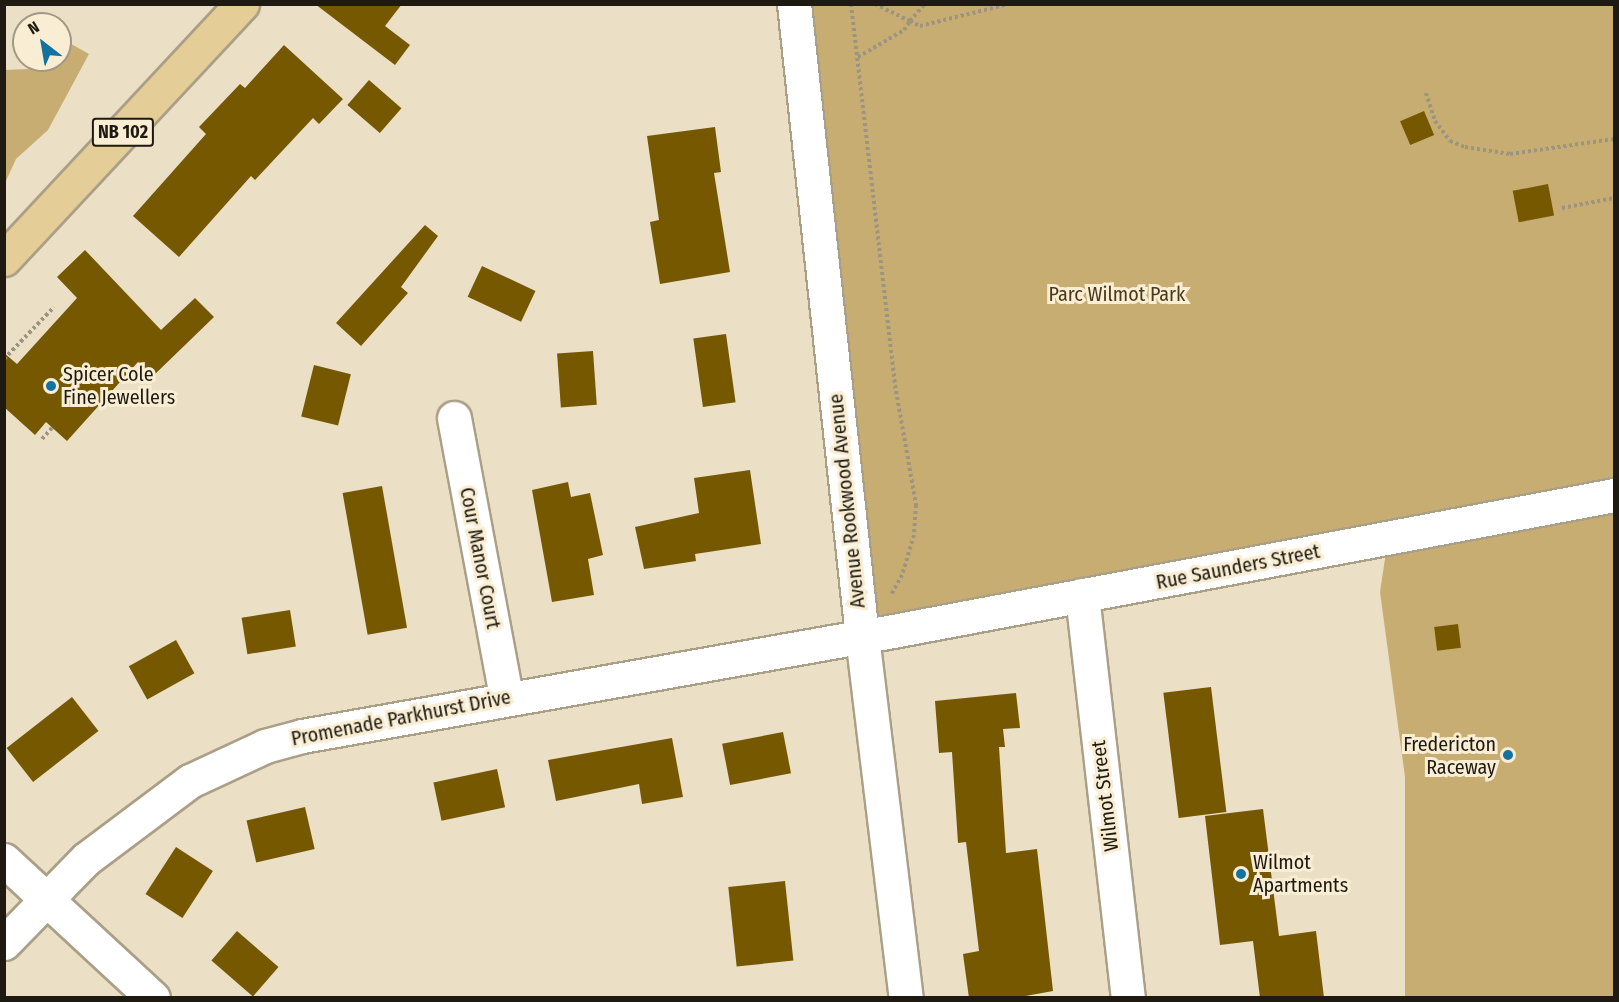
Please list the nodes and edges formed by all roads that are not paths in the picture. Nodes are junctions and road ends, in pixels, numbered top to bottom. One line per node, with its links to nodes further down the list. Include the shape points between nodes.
1 (242, 4): 3 (main road, NB 102)
2 (794, 4): 7 (street, Avenue Rookwood Avenue)
3 (4, 259)
4 (454, 418): 8 (street, Cour Manor Court)
5 (1614, 495): 6 (street, Rue Saunders Street)
6 (1082, 595): 7 (street, Rue Saunders Street); 14 (street, Wilmot Street)
7 (862, 636): 8 (street, Promenade Parkhurst Drive); 13 (street, Avenue Rookwood Avenue)
8 (506, 697): 10 (street, Promenade Parkhurst Drive, via 302,736 237,758 190,781 129,824)
9 (4, 860): 10 (street)
10 (46, 898): 11 (street, Promenade Parkhurst Drive); 12 (street)
11 (4, 943)
12 (153, 998)
13 (906, 998)
14 (1128, 998)

